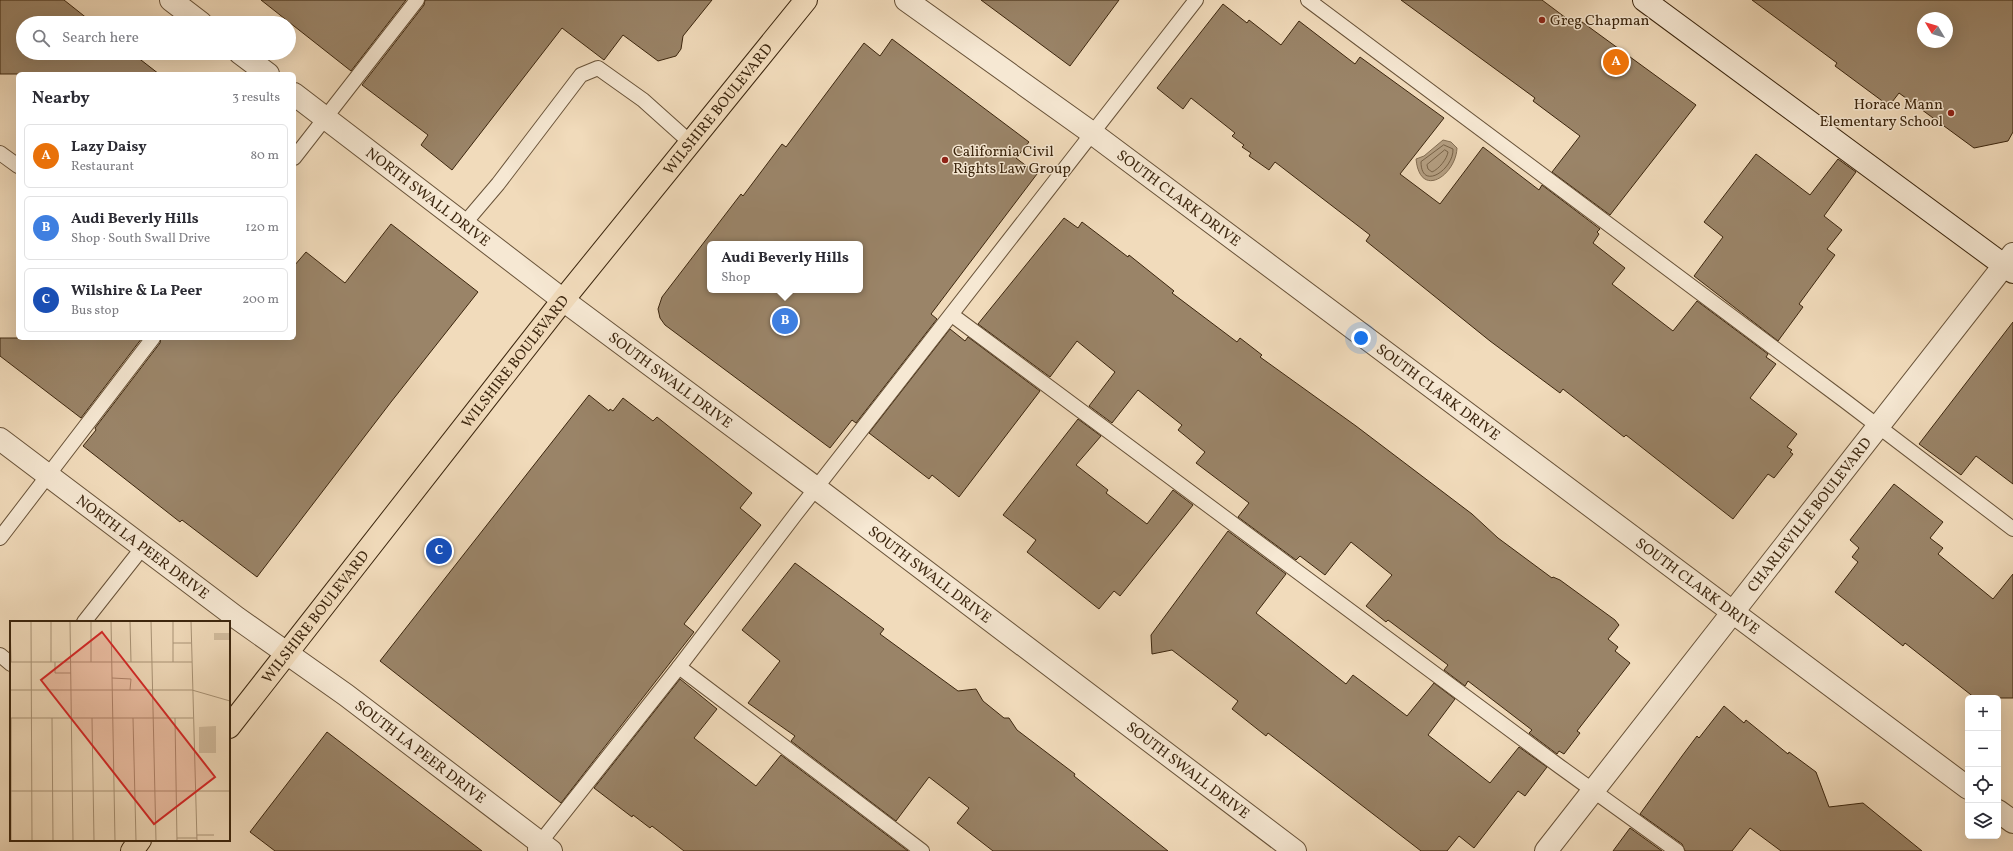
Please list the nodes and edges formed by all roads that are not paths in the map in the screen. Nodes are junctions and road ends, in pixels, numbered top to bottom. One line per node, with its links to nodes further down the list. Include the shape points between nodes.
1 (171, 0): 8 (street)
2 (417, 0): 12 (lane)
3 (806, 0): 14 (main road, WILSHIRE BOULEVARD)
4 (906, 0): 13 (street, SOUTH CLARK DRIVE)
5 (1196, 0): 13 (lane)
6 (1308, 0): 23 (lane)
7 (1644, 0): 19 (street)
8 (192, 16)
9 (249, 60): 10 (street)
10 (265, 72)
11 (296, 96): 12 (street, NORTH SWALL DRIVE)
12 (325, 118): 16 (lane); 18 (street, NORTH SWALL DRIVE)
13 (1092, 133): 21 (lane); 30 (street, SOUTH CLARK DRIVE)
14 (691, 143): 18 (lane, via 643,100 598,68 580,76 498,184); 20 (main road, WILSHIRE BOULEVARD)
15 (0, 153): 17 (lane)
16 (296, 155)
17 (16, 165)
18 (464, 224): 20 (street, NORTH SWALL DRIVE)
19 (2010, 264): 23 (street, CHARLEVILLE BOULEVARD)
20 (563, 300): 26 (street, SOUTH SWALL DRIVE); 32 (main road, WILSHIRE BOULEVARD)
21 (952, 315): 26 (lane); 38 (lane)
22 (151, 340): 25 (lane)
23 (1878, 426): 27 (lane); 30 (street, CHARLEVILLE BOULEVARD)
24 (0, 439): 25 (street, NORTH LA PEER DRIVE)
25 (48, 476): 28 (lane); 29 (street, NORTH LA PEER DRIVE)
26 (816, 488): 35 (lane); 45 (street, SOUTH SWALL DRIVE)
27 (2013, 529)
28 (0, 538)
29 (143, 547): 31 (lane); 32 (street, NORTH LA PEER DRIVE)
30 (1733, 612): 37 (street, SOUTH CLARK DRIVE); 38 (street, CHARLEVILLE BOULEVARD)
31 (85, 621)
32 (287, 654): 36 (main road, WILSHIRE BOULEVARD); 42 (street, SOUTH LA PEER DRIVE, via 346,695)
33 (0, 655): 34 (lane)
34 (10, 663)
35 (679, 667): 42 (lane); 44 (lane)
36 (230, 726)
37 (1965, 786)
38 (1594, 790): 46 (street, CHARLEVILLE BOULEVARD); 47 (lane)
39 (2001, 813): 40 (street)
40 (2013, 822)
41 (139, 841): 43 (main road)
42 (542, 848)
43 (132, 851)
44 (922, 851)
45 (1295, 851)
46 (1546, 851)
47 (1677, 851)

